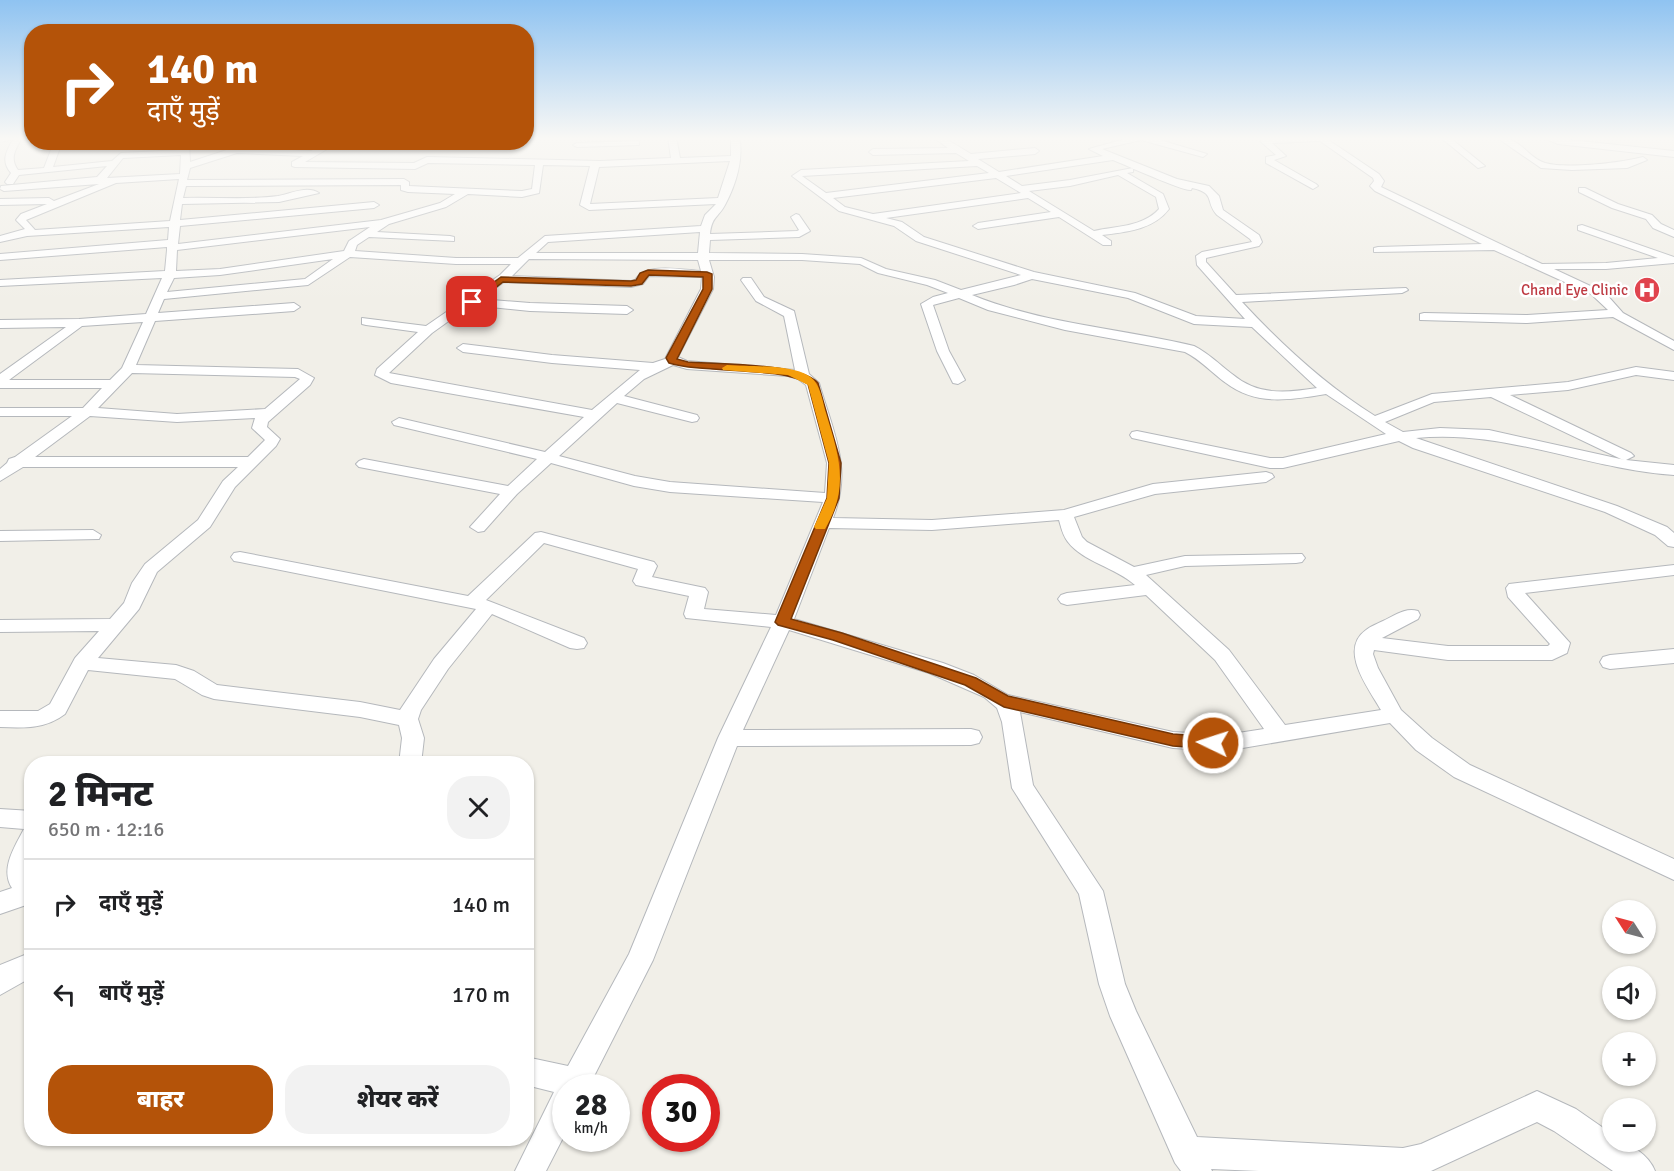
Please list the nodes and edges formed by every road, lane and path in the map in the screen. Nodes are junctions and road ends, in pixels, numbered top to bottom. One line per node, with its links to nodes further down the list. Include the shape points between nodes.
1 (85, 192): 18 (street)
2 (180, 192): 19 (street)
3 (339, 192): 19 (street, via 279,199)
4 (466, 192): 28 (street, via 443,205)
5 (479, 192): 6 (street)
6 (534, 192)
7 (588, 192): 20 (street, via 585,205 589,207)
8 (725, 192): 20 (street)
9 (818, 192): 17 (street)
10 (860, 192): 17 (street)
11 (1023, 192): 16 (street)
12 (1152, 192): 36 (street, via 1160,196 1164,209 1157,218)
13 (1212, 192): 59 (street, via 1220,213 1257,239 1255,244 1201,256 1201,263)
14 (1383, 192): 42 (street)
15 (1585, 192): 37 (street, via 1649,217)
16 (1029, 195): 25 (street); 27 (street)
17 (824, 196): 27 (street, via 842,209)
18 (60, 201): 22 (street); 33 (street, via 24,216 21,220 30,227)
19 (179, 201): 29 (street)
20 (722, 201): 34 (street, via 707,219)
21 (0, 202): 22 (street)
22 (12, 202): 24 (street)
23 (374, 206): 29 (street)
24 (0, 207)
25 (1061, 214): 30 (street); 36 (street)
26 (796, 217): 34 (street, via 805,231 799,234)
27 (869, 217): 52 (street, via 903,226 920,239)
28 (385, 222): 35 (street); 41 (street)
29 (175, 223): 33 (street); 41 (street)
30 (978, 226)
31 (1582, 228): 48 (street)
32 (0, 232): 33 (street)
33 (27, 233): 38 (street)
34 (705, 233): 46 (street, via 556,237 541,241); 47 (street)
35 (367, 234): 39 (street); 44 (street, via 353,243)
36 (1093, 234): 40 (street)
37 (1674, 234)
38 (0, 239)
39 (450, 239)
40 (1107, 243)
41 (172, 245): 45 (street); 50 (street)
42 (1496, 247): 43 (street); 49 (street)
43 (1377, 250)
44 (348, 254): 46 (street, via 456,261); 50 (street, via 246,269); 58 (street, via 300,284)
45 (0, 257)
46 (524, 258): 47 (street); 53 (street)
47 (703, 258): 51 (street); 57 (street, via 861,261 882,271)
48 (1674, 260): 49 (street)
49 (1541, 266): 63 (street, via 1604,297)
50 (170, 273): 55 (street); 58 (street)
51 (707, 274): 53 (street, via 648,273 631,284); 73 (street, via 707,289)
52 (1030, 274): 57 (street, via 1018,281); 68 (street, via 1120,292 1194,321)
53 (501, 279): 60 (street)
54 (747, 280): 76 (street, via 760,299 790,315)
55 (0, 283)
56 (1402, 290): 59 (street)
57 (963, 294): 78 (street, via 927,304); 81 (street, via 986,305 1065,326 1189,349 1234,383 1256,394 1276,397)
58 (162, 296): 64 (street)
59 (1232, 299): 68 (street)
60 (472, 302): 62 (street); 70 (street)
61 (294, 307): 64 (street)
62 (627, 310)
63 (1617, 314): 65 (street, via 1527,319); 71 (street)
64 (151, 317): 67 (street); 75 (street)
65 (1424, 317)
66 (366, 321): 70 (street)
67 (79, 322): 69 (street); 79 (street)
68 (1253, 323): 81 (street)
69 (0, 324)
70 (429, 330): 87 (street, via 400,353 381,375)
71 (1674, 346)
72 (463, 348): 74 (street)
73 (672, 361): 74 (street); 76 (street)
74 (654, 367): 83 (street)
75 (128, 369): 80 (street); 86 (street, via 304,375 305,382)
76 (802, 376): 103 (street, via 812,383 830,443 835,463)
77 (1674, 376): 82 (street, via 1636,370 1568,386)
78 (958, 380)
79 (0, 382): 80 (street)
80 (115, 384): 85 (street)
81 (1327, 390): 89 (street)
82 (1492, 392): 89 (street, via 1431,398); 98 (street)
83 (614, 398): 87 (street); 88 (street)
84 (0, 412): 85 (street)
85 (87, 412): 86 (street, via 177,418); 95 (street)
86 (269, 413): 96 (street, via 259,428 273,439)
87 (595, 415): 93 (street)
88 (692, 418)
89 (1374, 421): 92 (street)
90 (399, 422): 93 (street)
91 (1137, 435): 92 (street, via 1270,463)
92 (1400, 437): 98 (street, via 1478,433); 107 (street)
93 (549, 457): 102 (street); 103 (street, via 670,488)
94 (0, 462): 95 (street)
95 (17, 462): 96 (street); 100 (street)
96 (252, 462): 119 (street, via 229,484 204,523 151,568 132,606)
97 (364, 464): 102 (street)
98 (1652, 468): 99 (street)
99 (1674, 470)
100 (0, 476)
101 (1266, 477): 104 (street, via 1153,489)
102 (512, 491): 106 (street)
103 (833, 498): 105 (street)
104 (1065, 514): 105 (street, via 932,525); 113 (street, via 1074,539)
105 (822, 523): 118 (street)
106 (478, 527)
107 (1670, 533)
108 (93, 535): 109 (street)
109 (0, 536)
110 (240, 557): 116 (street)
111 (1296, 558): 113 (street, via 1185,561)
112 (1674, 570): 121 (street, via 1515,588 1517,597 1560,643 1560,648 1552,653 1448,653)
113 (1132, 573): 114 (street)
114 (1151, 589): 115 (street); 130 (street, via 1222,655)
115 (1067, 599)
116 (481, 605): 118 (street, via 541,537 648,566 642,581 699,592 693,614); 122 (street); 129 (street, via 425,685)
117 (1411, 615): 121 (street, via 1371,635)
118 (783, 622): 126 (street, via 971,681); 132 (street)
119 (116, 625): 120 (street); 125 (street)
120 (0, 626)
121 (1366, 642): 127 (street, via 1363,654 1368,668)
122 (577, 643)
123 (1674, 656): 124 (street)
124 (1610, 662)
125 (82, 663): 128 (street, via 52,714 35,720); 129 (street, via 176,672 191,676 214,692 351,706)
126 (1004, 701): 130 (street, via 1173,740 1225,743); 147 (street, via 1012,718 1017,773 1023,788 1090,891 1112,984 1124,1016)
127 (1394, 715): 130 (street); 137 (street, via 1424,744 1462,771)
128 (0, 719)
129 (408, 719): 133 (street, via 413,738)
130 (1279, 733)
131 (971, 737): 132 (street)
132 (729, 738): 144 (street, via 640,960)
133 (411, 756)
134 (0, 818): 135 (street)
135 (24, 819)
136 (24, 853): 138 (street, via 18,866 18,878)
137 (1674, 870)
138 (24, 885)
139 (24, 895): 140 (street)
140 (0, 903)
141 (24, 967): 142 (street)
142 (0, 982)
143 (534, 1074): 145 (street)
144 (579, 1074)
145 (552, 1082)
146 (552, 1128): 148 (street)
147 (1192, 1162): 149 (street, via 1403,1163 1423,1159 1537,1106 1565,1120)
148 (530, 1171)
149 (1640, 1171)

